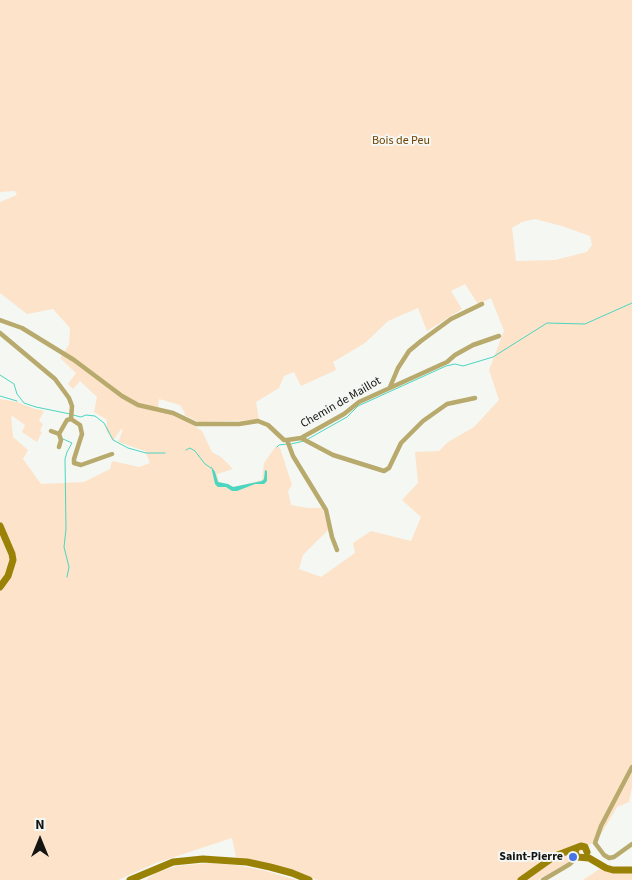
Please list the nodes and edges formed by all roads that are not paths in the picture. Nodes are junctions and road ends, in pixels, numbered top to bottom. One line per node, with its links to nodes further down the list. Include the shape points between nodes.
1 (482, 304): 7 (street, Chemin de Maillot, via 451,319 421,340 398,368)
2 (0, 320): 13 (street, via 22,328 138,404 173,413 196,424 258,421)
3 (0, 330): 6 (street)
4 (0, 334): 6 (street)
5 (499, 336): 7 (street, via 473,345 447,362)
6 (6, 337): 9 (street, via 55,379 69,398)
7 (390, 387): 12 (street, Chemin de Maillot, via 359,402)
8 (475, 398): 12 (street, via 448,404 424,421 401,443 389,468 384,470 333,455)
9 (71, 416): 11 (street); 15 (street, via 82,434 74,459 76,465)
10 (51, 431): 11 (street)
11 (59, 434): 14 (street)
12 (304, 440): 13 (street, Chemin de Maillot)
13 (288, 443): 17 (street, via 326,510)
14 (59, 447)
15 (112, 454)
16 (0, 526): 18 (street, via 13,560)
17 (337, 550)
18 (0, 587)
19 (632, 767): 20 (street)
20 (595, 843): 21 (street, via 609,858); 22 (street)
21 (632, 844)
22 (581, 852): 23 (street, via 606,868); 26 (street, via 545,863); 27 (street, via 570,864)
23 (632, 869)
24 (130, 880): 25 (street, via 173,862 203,859 247,862)
25 (309, 880)
26 (521, 880)
27 (543, 880)

